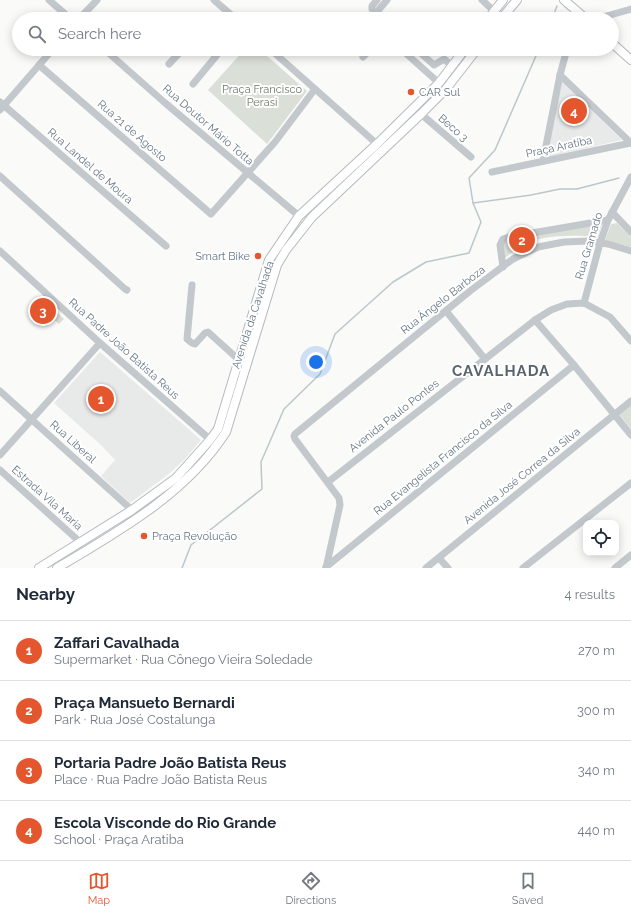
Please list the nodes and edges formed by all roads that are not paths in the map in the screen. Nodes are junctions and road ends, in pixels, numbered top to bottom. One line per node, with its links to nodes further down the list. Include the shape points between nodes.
1 (49, 0): 12 (street)
2 (97, 0): 13 (street)
3 (214, 0): 14 (street)
4 (377, 0): 15 (street, via 372,7)
5 (387, 0): 16 (street)
6 (482, 0): 11 (street)
7 (503, 0): 11 (main road)
8 (517, 0): 17 (main road)
9 (566, 1): 18 (main road)
10 (631, 9): 19 (street)
11 (494, 11)
12 (63, 12)
13 (86, 12)
14 (228, 12)
15 (375, 12)
16 (377, 12)
17 (507, 12)
18 (578, 12)
19 (619, 12)
20 (619, 49): 31 (main road)
21 (47, 56): 33 (street)
22 (112, 56): 46 (street, Rua Doutor Mário Totta)
23 (176, 56): 32 (street)
24 (216, 56): 37 (street)
25 (278, 56): 38 (street)
26 (409, 56): 36 (street)
27 (424, 56): 34 (street, via 434,65 444,59)
28 (460, 56): 34 (main road, Avenida da Cavalhada)
29 (472, 56): 40 (main road, Avenida da Cavalhada, via 446,89)
30 (565, 56): 35 (street)
31 (631, 60)
32 (169, 64)
33 (39, 65): 39 (street); 46 (street, Rua 21 de Agosto, via 211,214)
34 (452, 66): 36 (main road, Avenida da Cavalhada)
35 (560, 75): 41 (street, Praça Aratiba); 44 (street)
36 (439, 83): 42 (main road, Avenida da Cavalhada)
37 (193, 84)
38 (315, 89): 42 (street); 46 (street)
39 (1, 106): 54 (street, Rua Landel de Moura)
40 (421, 114): 43 (street, Beco 3); 55 (main road, Avenida da Cavalhada, via 312,217)
41 (631, 143): 44 (street, Praça Aratiba)
42 (377, 144): 50 (main road, Avenida da Cavalhada)
43 (471, 157)
44 (543, 161): 45 (street, Praça Aratiba)
45 (492, 172)
46 (248, 173): 50 (street, Rua Doutor Mário Totta)
47 (0, 176): 60 (street)
48 (631, 177): 49 (street, Rua Gramado)
49 (612, 212): 51 (street, Rua Gramado); 52 (street)
50 (298, 216): 55 (main road, via 298,230); 67 (main road, Avenida da Cavalhada, via 269,260)
51 (608, 220): 53 (street, Rua Gramado); 58 (street, via 503,239 500,245)
52 (631, 232)
53 (600, 243): 57 (street, Rua Ângelo Barboza); 58 (street, Rua Ângelo Barboza, via 566,242 546,245 531,250); 61 (street, Rua Gramado)
54 (166, 246)
55 (286, 250): 75 (main road, Avenida da Cavalhada, via 277,265 226,432)
56 (0, 251): 65 (street, Rua Padre João Batista Reus)
57 (631, 251)
58 (503, 267): 62 (street, Rua Ângelo Barboza)
59 (192, 285): 67 (street, via 187,339 195,344 208,332)
60 (127, 290)
61 (584, 303): 63 (street, Avenida Paulo Pontes, via 567,304); 64 (street, via 610,317)
62 (446, 311): 66 (street); 78 (street, Rua Ângelo Barboza, via 295,434)
63 (535, 320): 66 (street, Avenida Paulo Pontes); 68 (street)
64 (631, 341)
65 (100, 343): 72 (street); 74 (street, Rua Padre João Batista Reus)
66 (485, 359): 78 (street, Avenida Paulo Pontes)
67 (238, 360): 74 (main road, Avenida da Cavalhada, via 218,429)
68 (574, 365): 71 (street); 87 (street, Rua Evangelista Francisco da Silva)
69 (0, 391): 72 (street, Rua Liberal)
70 (631, 401): 71 (street, Avenida José Correa da Silva)
71 (614, 415): 73 (street); 84 (street, Avenida José Correa da Silva)
72 (31, 419): 76 (street); 80 (street, Rua Liberal)
73 (631, 435)
74 (210, 440): 75 (street, Rua Padre João Batista Reus); 80 (main road, Avenida da Cavalhada, via 176,478)
75 (218, 446): 81 (main road, Avenida da Cavalhada, via 179,487)
76 (0, 455)
77 (0, 470): 82 (street, Estrada Vila Maria)
78 (328, 482): 87 (street, via 338,494 340,501)
79 (631, 482): 90 (street)
80 (132, 510): 81 (main road, via 130,516); 82 (main road, Avenida da Cavalhada)
81 (107, 538): 86 (main road, Avenida da Cavalhada)
82 (80, 542): 85 (main road, Avenida da Cavalhada)
83 (631, 555): 91 (street)
84 (439, 558): 88 (street, Avenida José Correa da Silva); 89 (street)
85 (39, 568)
86 (57, 568)
87 (326, 568)
88 (426, 568)
89 (448, 568)
90 (523, 568)
91 (615, 568)

